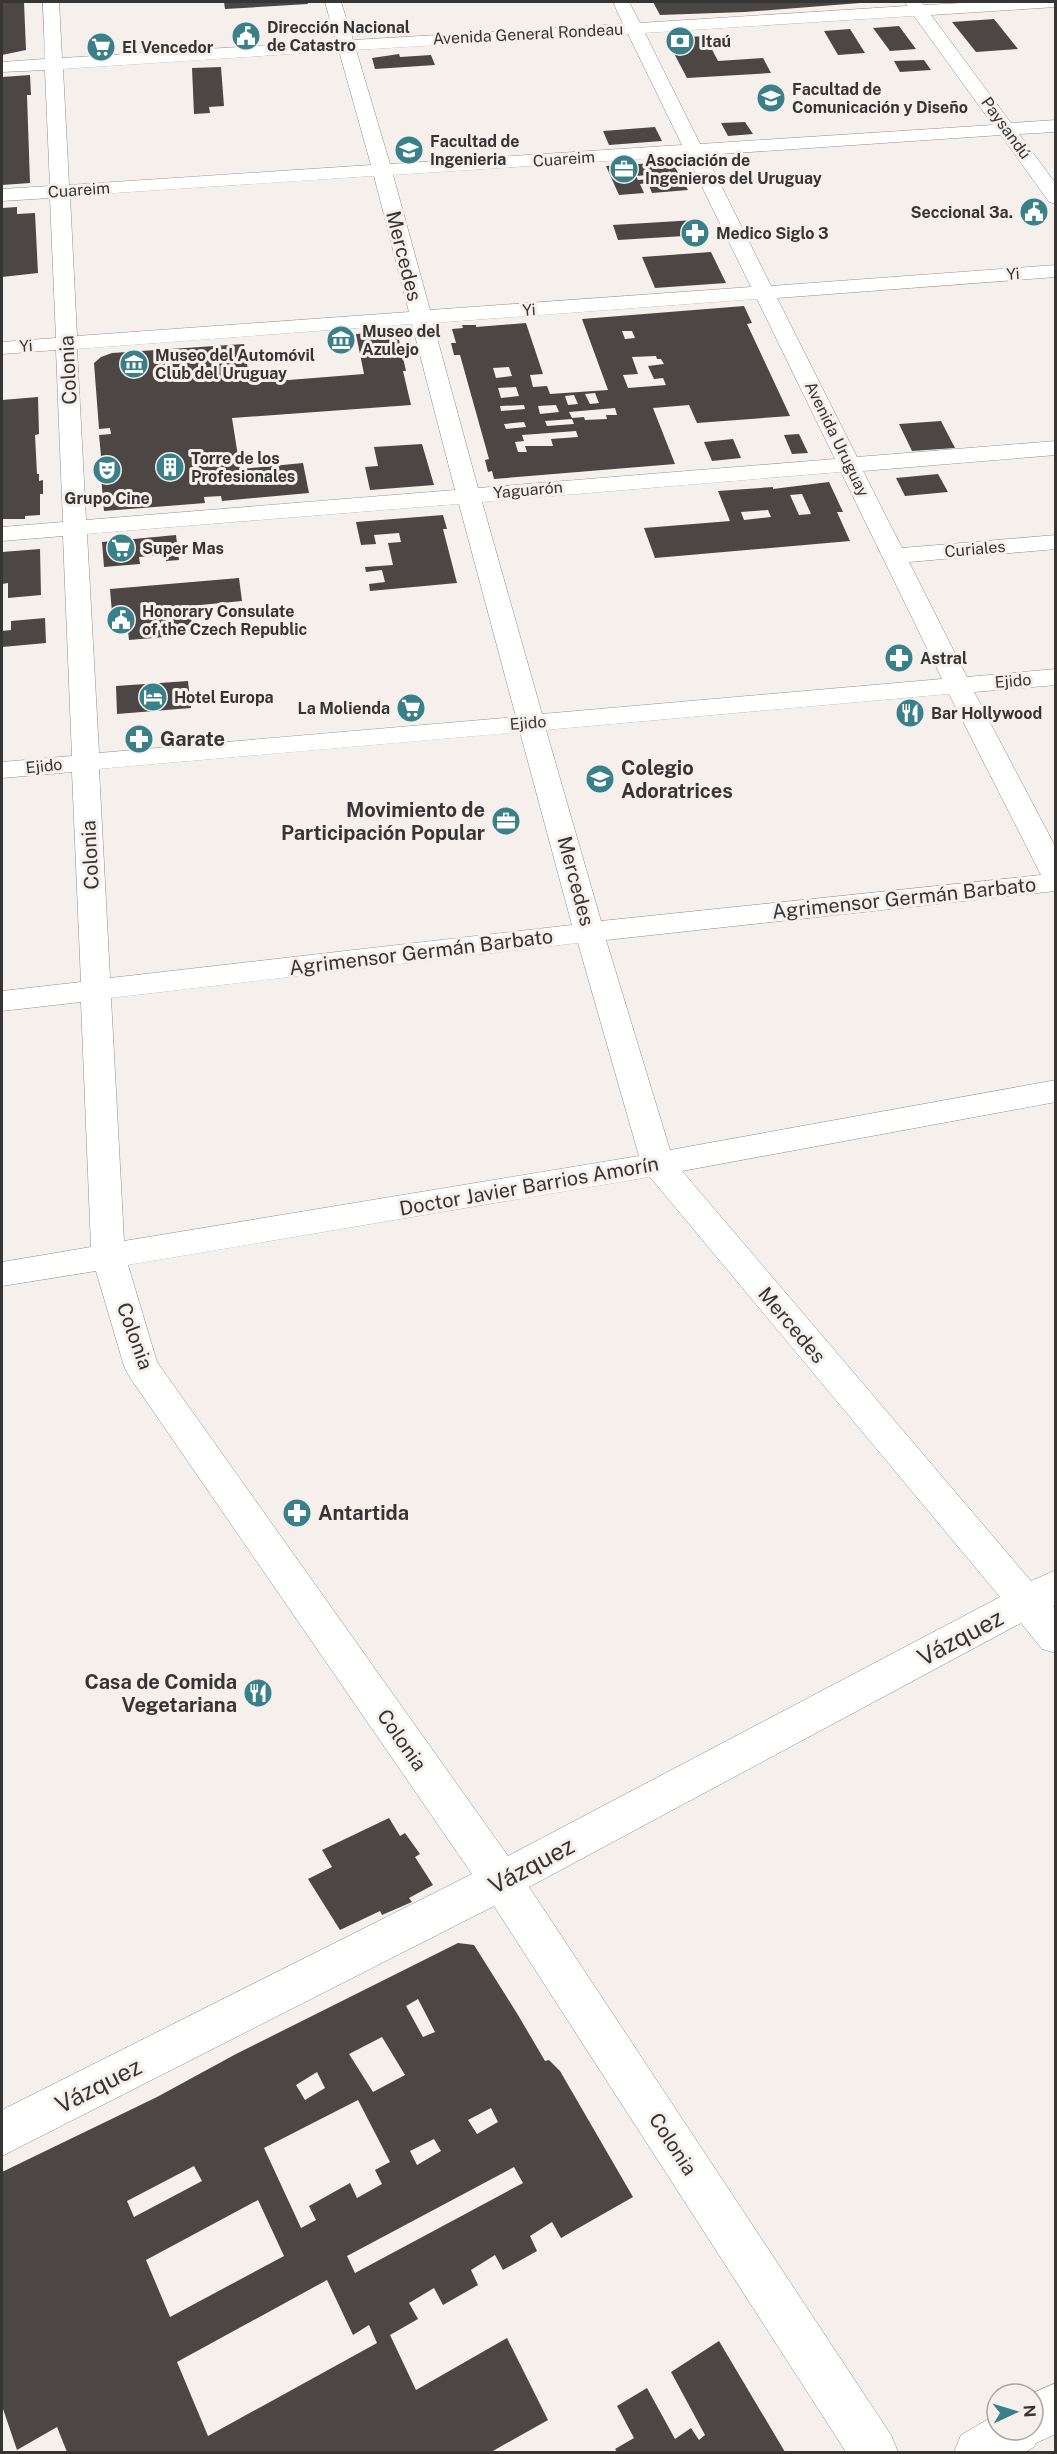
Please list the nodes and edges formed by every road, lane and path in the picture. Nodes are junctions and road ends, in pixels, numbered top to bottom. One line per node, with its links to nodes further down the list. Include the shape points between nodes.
1 (51, 2): 8 (street, Colonia)
2 (333, 2): 7 (street, Mercedes)
3 (621, 2): 6 (street, Avenida Uruguay)
4 (1056, 2): 5 (street, Avenida General Rondeau)
5 (916, 6): 6 (street, Avenida General Rondeau); 11 (street, Paysandú)
6 (634, 28): 7 (street, Avenida General Rondeau); 12 (street, Avenida Uruguay)
7 (346, 45): 8 (street, Avenida General Rondeau); 13 (street, Mercedes)
8 (54, 63): 9 (street, Avenida General Rondeau); 14 (street, Colonia)
9 (2, 67)
10 (1056, 126): 11 (street, Cuareim)
11 (1007, 129): 12 (street, Cuareim); 16 (street, Paysandú)
12 (696, 150): 13 (street, Cuareim); 18 (street, Avenida Uruguay)
13 (382, 170): 14 (street, Cuareim); 19 (street, Mercedes)
14 (60, 191): 15 (street, Cuareim); 20 (street, Colonia)
15 (2, 195)
16 (1056, 198)
17 (1056, 271): 18 (street, Yi)
18 (765, 293): 19 (street, Yi); 23 (street, Avenida Uruguay)
19 (419, 318): 20 (street, Yi, via 170,342); 24 (street, Mercedes)
20 (67, 343): 21 (street, Yi); 25 (street, Colonia, via 79,406)
21 (2, 348)
22 (1056, 448): 23 (street, Yaguarón)
23 (848, 464): 24 (street, Yaguarón); 28 (street, Avenida Uruguay)
24 (468, 495): 25 (street, Yaguarón); 31 (street, Mercedes)
25 (75, 528): 26 (street, Yaguarón); 32 (street, Colonia)
26 (2, 534)
27 (1056, 542): 28 (street, Curiales)
28 (895, 556): 30 (street, Avenida Uruguay)
29 (1056, 677): 30 (street, Ejido)
30 (958, 686): 31 (street, Ejido); 34 (street, Avenida Uruguay)
31 (532, 723): 32 (street, Ejido); 36 (street, Mercedes)
32 (86, 762): 33 (street, Ejido); 37 (street, Colonia)
33 (2, 770)
34 (1056, 876)
35 (1056, 882): 36 (street, Agrimensor Germán Barbato)
36 (589, 932): 37 (street, Agrimensor Germán Barbato); 40 (street, Mercedes)
37 (96, 990): 38 (street, Agrimensor Germán Barbato); 41 (street, Colonia)
38 (2, 1001)
39 (1056, 1091): 40 (street, Doctor Javier Barrios Amorín)
40 (658, 1164): 41 (street, Doctor Javier Barrios Amorín); 43 (street, Mercedes)
41 (108, 1256): 42 (street, Doctor Javier Barrios Amorín); 45 (street, Colonia, via 141,1366)
42 (2, 1274)
43 (1040, 1594): 44 (street, Mercedes); 45 (street, Vázquez)
44 (1056, 1637)
45 (501, 1881): 46 (street, Vázquez); 48 (street, Colonia)
46 (2, 2134)
47 (996, 2442): 49 (street)
48 (874, 2452)
49 (978, 2452)

